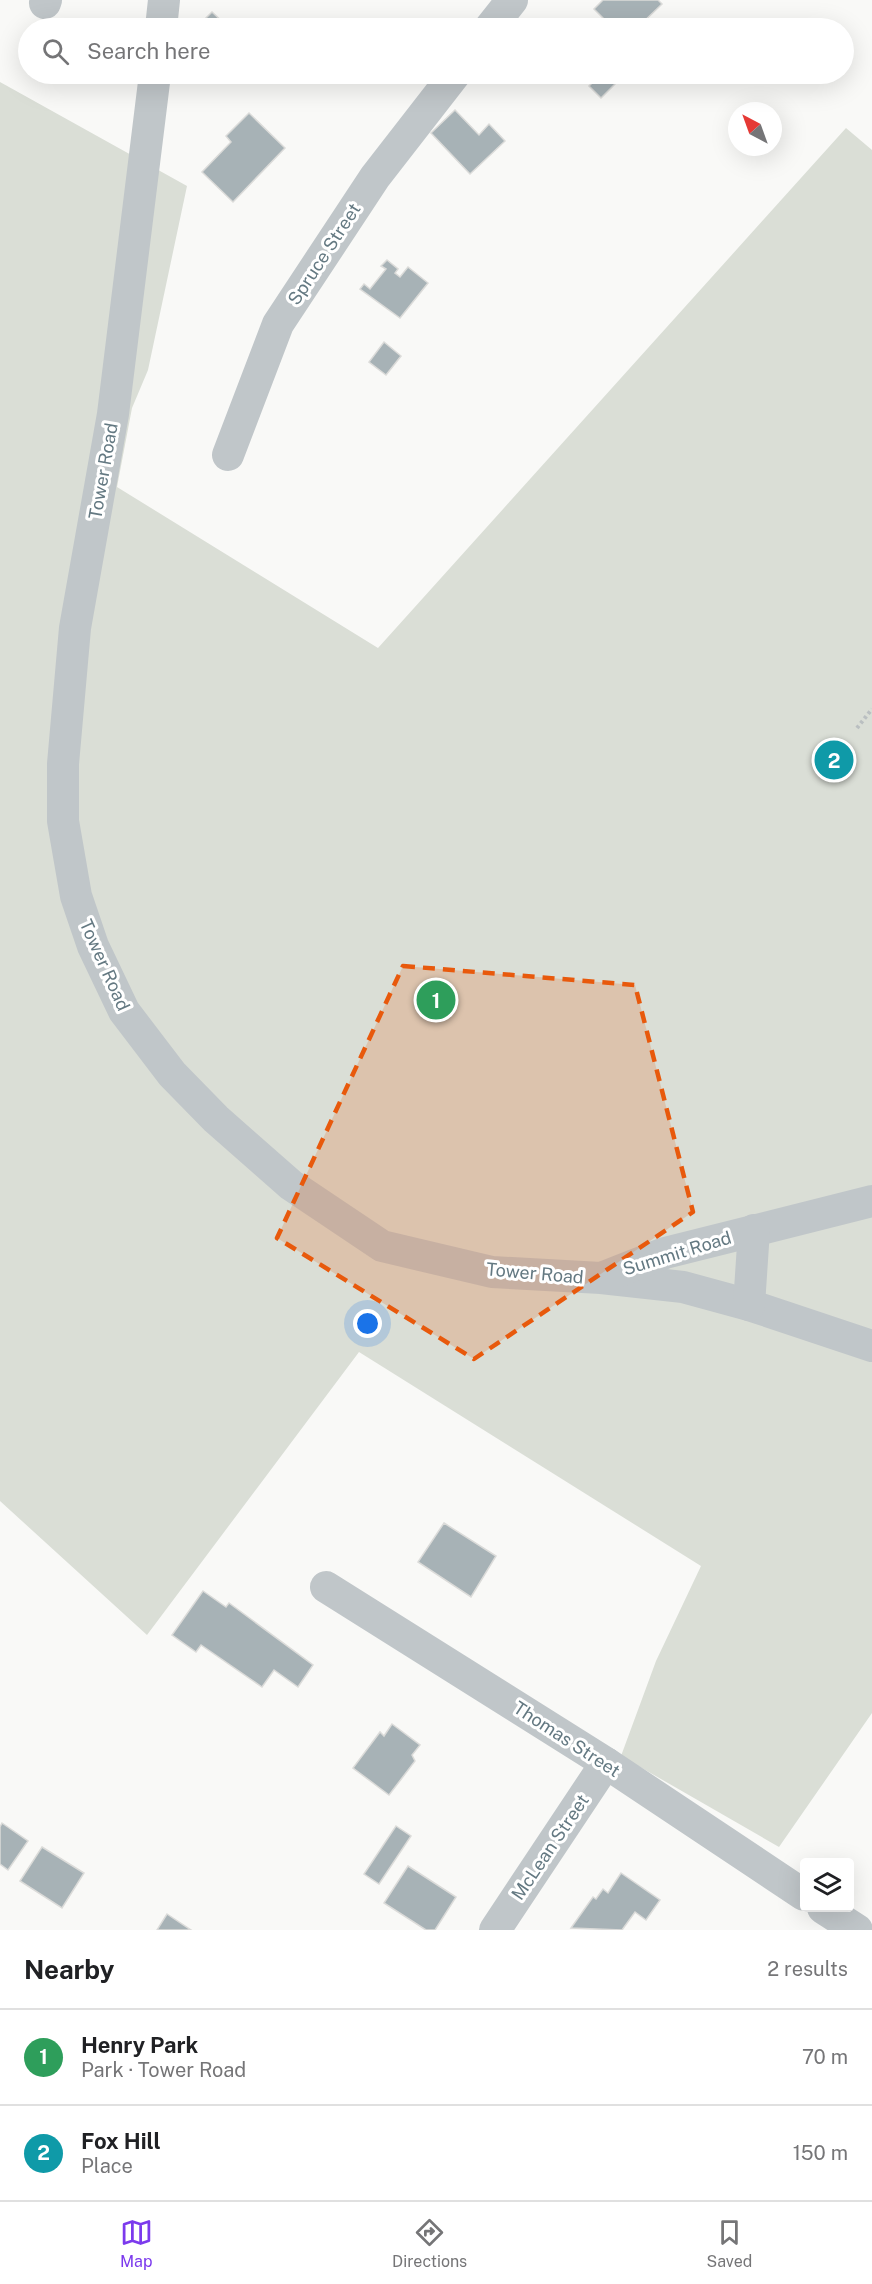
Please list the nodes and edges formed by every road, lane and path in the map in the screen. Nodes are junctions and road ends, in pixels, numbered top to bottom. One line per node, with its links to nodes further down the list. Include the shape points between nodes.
1 (164, 0): 3 (street)
2 (512, 0): 4 (street)
3 (162, 18)
4 (498, 18)
5 (154, 84): 12 (street, Tower Road, via 113,414 75,628 63,764 68,858 93,946 137,1031 192,1095 291,1185 382,1246 492,1272)
6 (447, 84): 7 (street, Spruce Street, via 375,177 278,324)
7 (228, 455)
8 (872, 709): 9 (path)
9 (857, 728)
10 (872, 1201): 11 (street, Summit Road)
11 (754, 1230): 12 (street, Summit Road, via 665,1253); 13 (street, Summit Road)
12 (601, 1278): 13 (street, Tower Road, via 683,1287)
13 (749, 1305): 14 (street, Tower Road)
14 (872, 1346)
15 (326, 1587): 16 (street, Thomas Street)
16 (606, 1764): 17 (street, Thomas Street); 19 (street, McLean Street)
17 (800, 1892)
18 (829, 1912): 20 (street)
19 (495, 1930)
20 (857, 1930)

